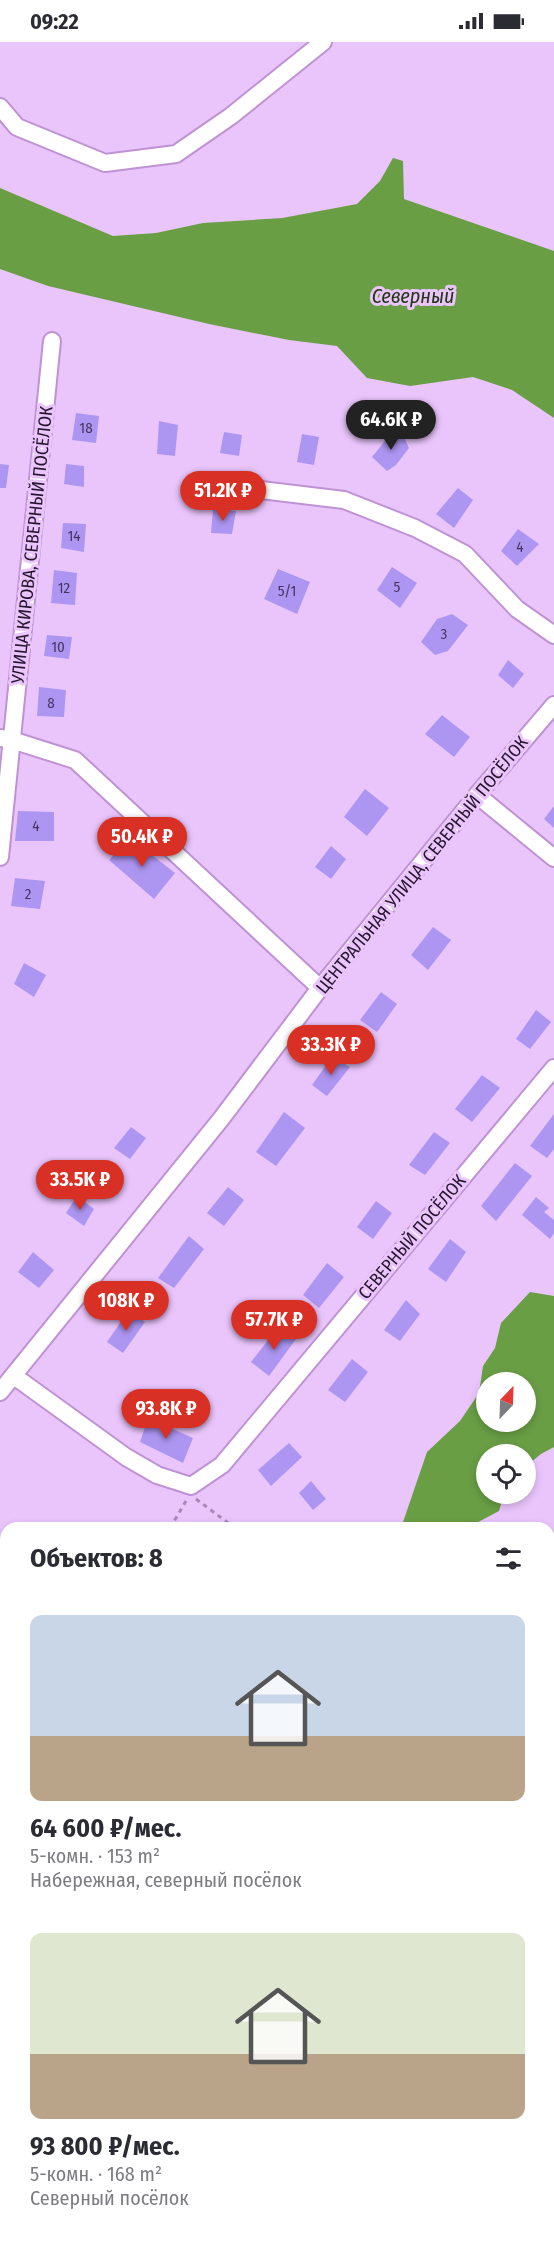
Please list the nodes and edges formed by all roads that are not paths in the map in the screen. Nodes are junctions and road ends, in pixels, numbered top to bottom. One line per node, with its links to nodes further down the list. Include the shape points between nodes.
1 (323, 42): 2 (street, via 231,116 176,154 105,163 17,127)
2 (0, 107)
3 (52, 341): 7 (street, УЛИЦА КИРОВА, СЕВЕРНЫЙ ПОСЁЛОК)
4 (200, 496): 5 (street, via 261,490 344,500 415,528 465,554 517,609)
5 (554, 635)
6 (554, 705): 8 (street, ЦЕНТРАЛЬНАЯ УЛИЦА, СЕВЕРНЫЙ ПОСЁЛОК)
7 (6, 739): 9 (street, УЛИЦА КИРОВА, СЕВЕРНЫЙ ПОСЁЛОК); 11 (street, via 75,760)
8 (477, 795): 10 (street); 11 (street, ЦЕНТРАЛЬНАЯ УЛИЦА, СЕВЕРНЫЙ ПОСЁЛОК)
9 (0, 857)
10 (554, 858)
11 (320, 988): 13 (street, ЦЕНТРАЛЬНАЯ УЛИЦА, СЕВЕРНЫЙ ПОСЁЛОК, via 221,1119)
12 (554, 1068): 13 (street, СЕВЕРНЫЙ ПОСЁЛОК, via 222,1465 191,1486 157,1475 126,1456)
13 (14, 1376): 14 (street, ЦЕНТРАЛЬНАЯ УЛИЦА, СЕВЕРНЫЙ ПОСЁЛОК)
14 (0, 1392)

